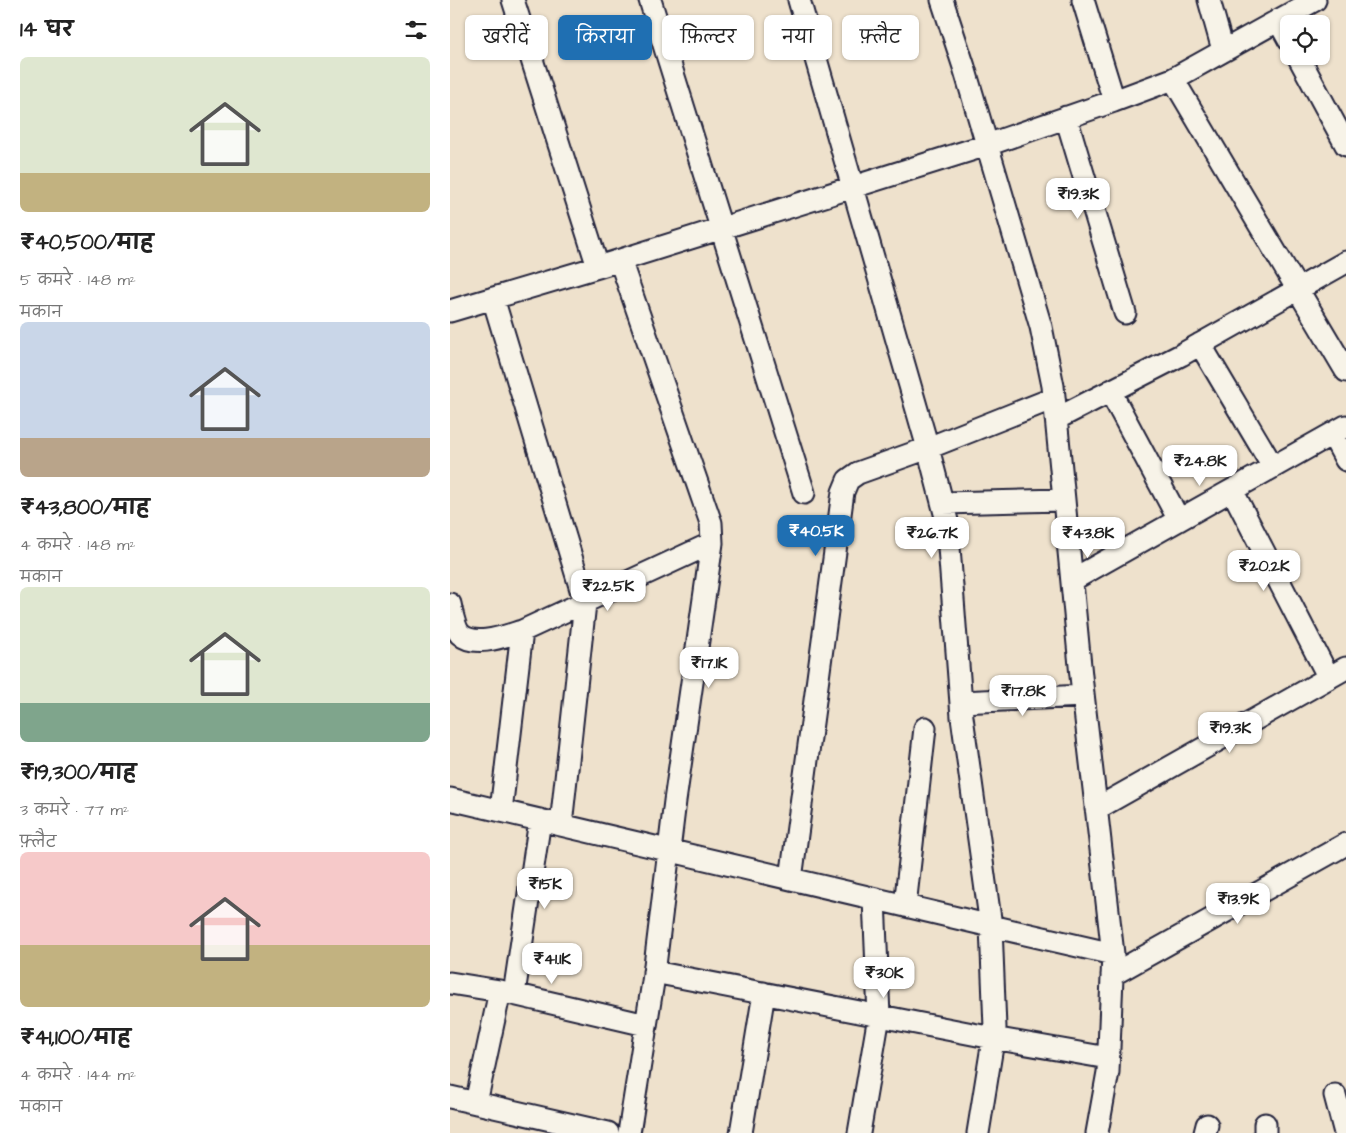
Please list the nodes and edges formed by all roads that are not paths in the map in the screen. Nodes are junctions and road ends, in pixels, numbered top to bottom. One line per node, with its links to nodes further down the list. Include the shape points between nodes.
1 (513, 0): 21 (street)
2 (650, 0): 18 (street)
3 (799, 0): 17 (street)
4 (942, 0): 15 (street)
5 (1083, 0): 13 (street)
6 (1209, 0): 10 (street)
7 (1315, 0): 8 (street)
8 (1278, 20): 9 (street); 10 (street)
9 (1280, 24)
10 (1224, 50): 12 (street)
11 (1303, 65): 16 (street)
12 (1173, 79): 13 (street); 22 (street)
13 (1114, 101): 14 (street)
14 (1066, 117): 15 (street); 25 (street)
15 (987, 145): 17 (street); 29 (street, via 1041,328)
16 (1346, 146)
17 (853, 187): 18 (street); 31 (street)
18 (721, 228): 19 (street); 35 (street)
19 (620, 260): 21 (street); 39 (street, via 711,523)
20 (1346, 262): 22 (street)
21 (598, 267): 23 (street)
22 (1298, 289): 26 (street); 27 (street)
23 (493, 298): 24 (street); 41 (street)
24 (450, 311)
25 (1125, 313)
26 (1200, 344): 28 (street); 33 (street)
27 (1346, 371)
28 (1110, 391): 29 (street); 38 (street)
29 (1055, 408): 31 (street); 36 (street)
30 (1339, 430): 32 (street); 33 (street)
31 (928, 448): 37 (street); 55 (street, via 858,473 848,480 843,492)
32 (1346, 460)
33 (1273, 467): 34 (street)
34 (1232, 490): 38 (street); 44 (street)
35 (804, 493)
36 (1064, 500): 37 (street); 40 (street)
37 (943, 503): 46 (street)
38 (1179, 520): 40 (street)
39 (712, 543): 41 (street); 54 (street)
40 (1072, 580): 45 (street)
41 (585, 602): 43 (street); 52 (street)
42 (450, 604): 43 (street, via 460,634 471,640 489,640)
43 (522, 631): 50 (street)
44 (1337, 673): 49 (street)
45 (1083, 696): 46 (street); 49 (street)
46 (961, 702): 58 (street)
47 (925, 728): 57 (street)
48 (450, 800): 50 (street)
49 (1096, 809): 59 (street)
50 (501, 811): 51 (street)
51 (540, 820): 52 (street); 63 (street)
52 (561, 825): 54 (street)
53 (1346, 844): 61 (street)
54 (669, 850): 55 (street); 60 (street)
55 (791, 879): 56 (street)
56 (874, 899): 57 (street); 65 (street)
57 (905, 906): 58 (street)
58 (991, 926): 59 (street); 67 (street)
59 (1113, 954): 61 (street)
60 (654, 972): 64 (street); 66 (street)
61 (1112, 975): 68 (street)
62 (450, 983): 63 (street)
63 (507, 993): 66 (street); 71 (street)
64 (764, 993): 65 (street); 74 (street)
65 (879, 1016): 67 (street); 75 (street)
66 (646, 1025): 73 (street)
67 (994, 1038): 68 (street); 76 (street)
68 (1108, 1058): 77 (street)
69 (1335, 1095): 78 (street)
70 (450, 1097): 71 (street)
71 (476, 1103): 72 (street)
72 (608, 1133)
73 (629, 1133)
74 (742, 1133)
75 (859, 1133)
76 (978, 1133)
77 (1097, 1133)
78 (1345, 1133)

